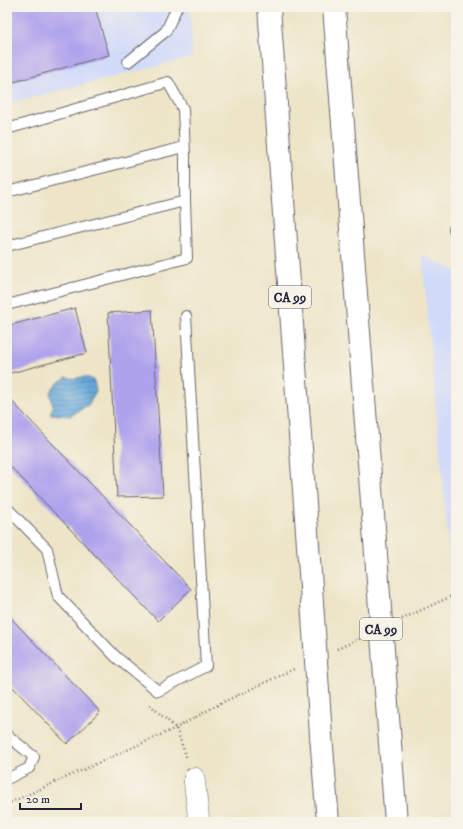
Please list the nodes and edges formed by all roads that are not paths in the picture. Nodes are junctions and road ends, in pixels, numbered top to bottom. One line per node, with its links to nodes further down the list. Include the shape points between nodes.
1 (177, 7): 4 (lane, via 166,31)
2 (269, 7): 17 (highway, CA 99, bridge)
3 (334, 7): 18 (highway, CA 99, bridge)
4 (128, 62)
5 (7, 129): 6 (lane, via 168,82 183,109)
6 (184, 147): 7 (lane); 8 (lane)
7 (7, 192)
8 (184, 201): 9 (lane); 10 (lane, via 187,258)
9 (7, 246)
10 (7, 305)
11 (186, 316): 12 (lane, via 206,666 158,691 116,657 58,596 47,549)
12 (7, 508)
13 (7, 735): 15 (lane, via 34,757 29,768)
14 (194, 778): 16 (street)
15 (7, 779)
16 (199, 822)
17 (328, 822)
18 (396, 822)

